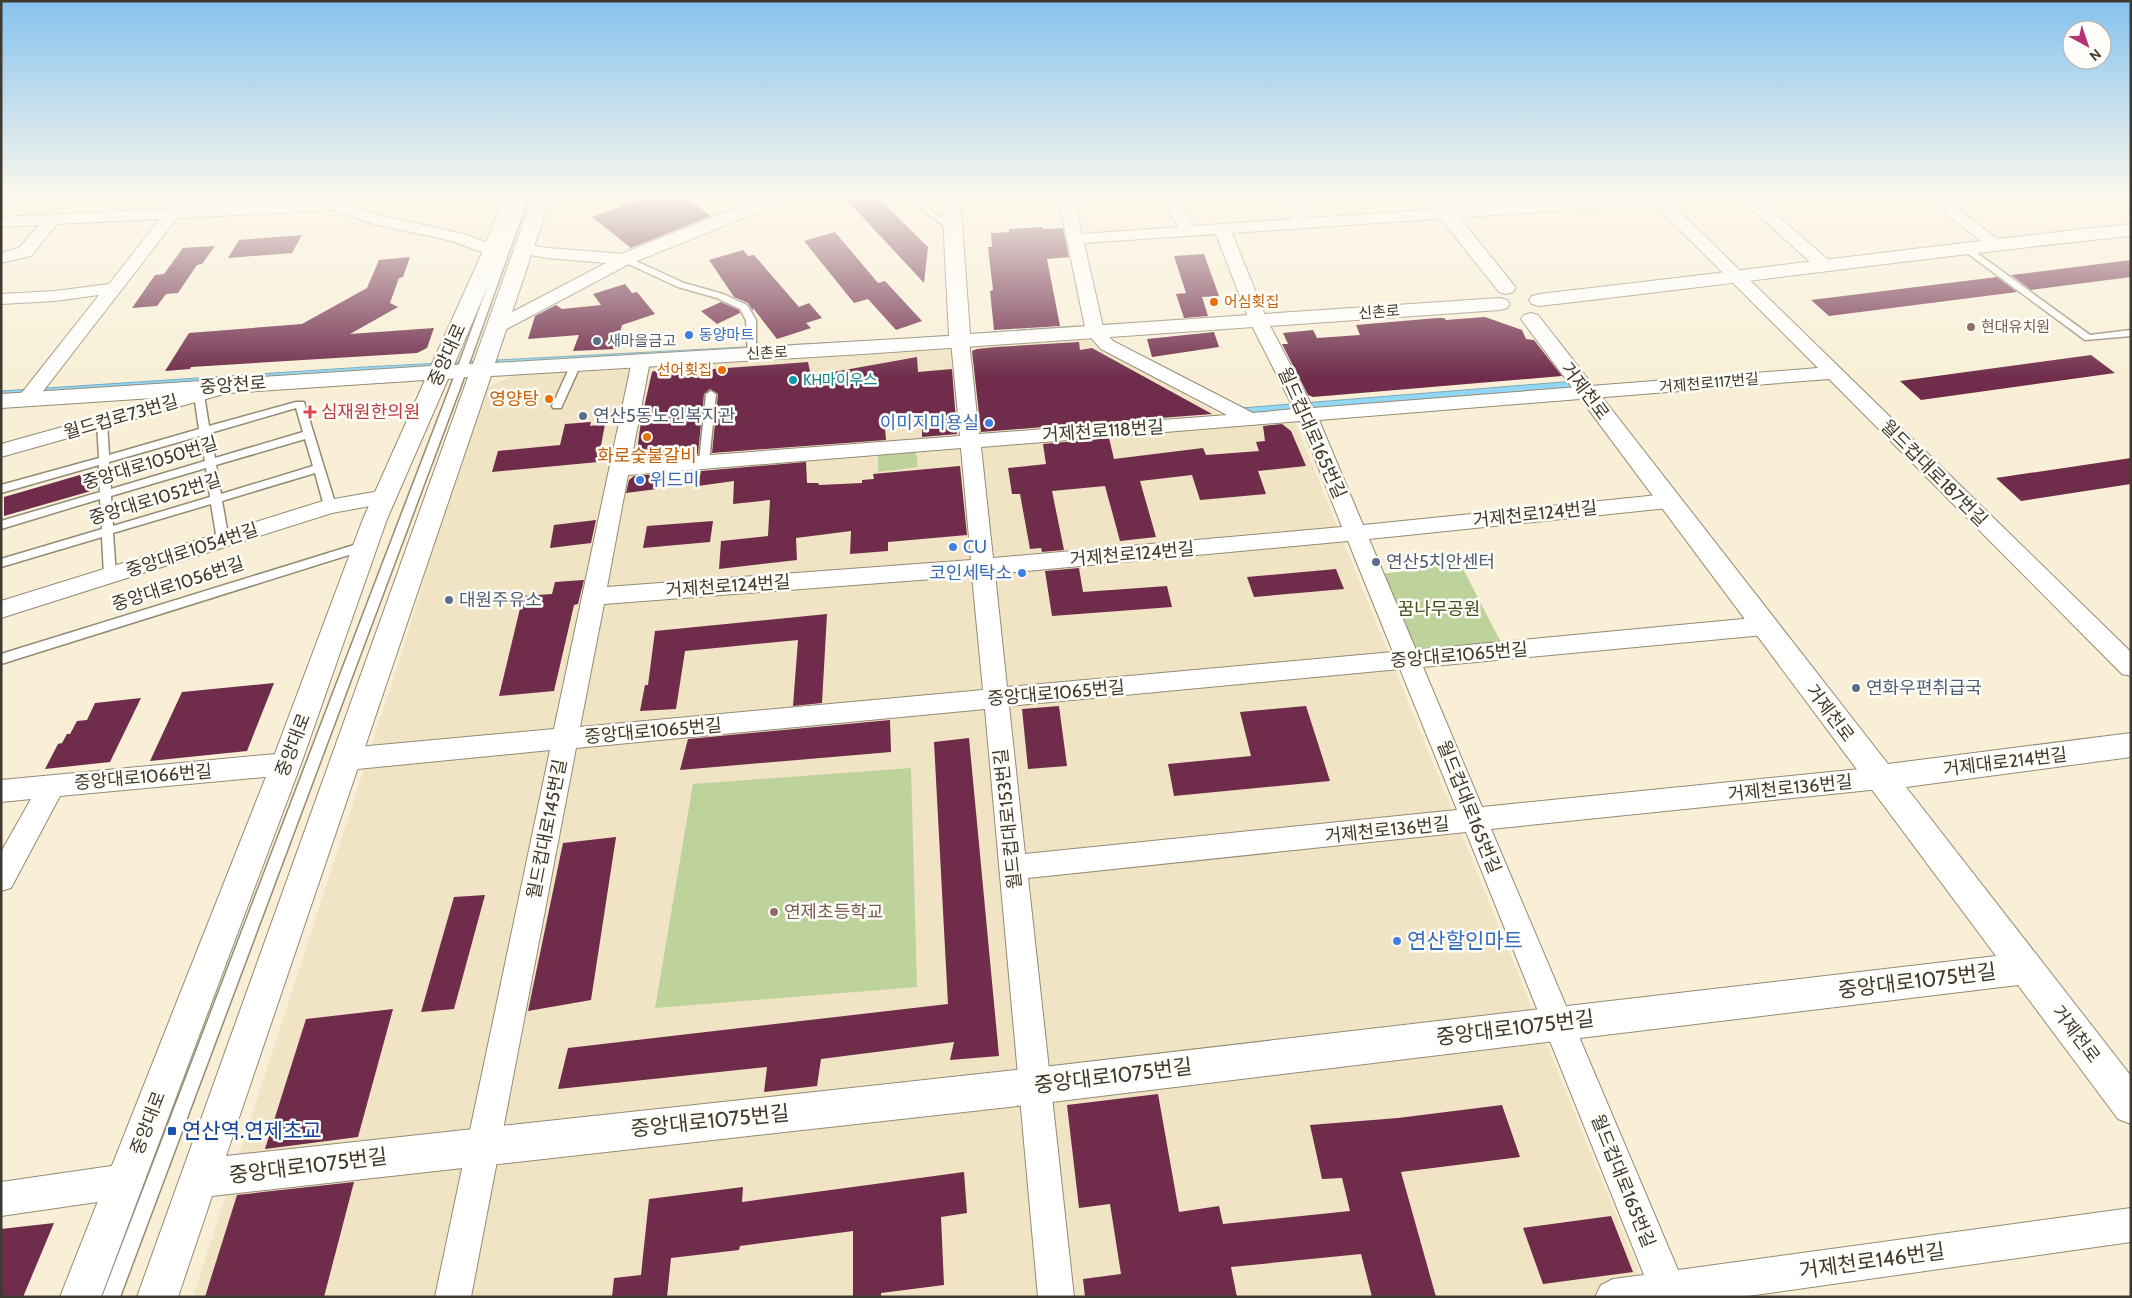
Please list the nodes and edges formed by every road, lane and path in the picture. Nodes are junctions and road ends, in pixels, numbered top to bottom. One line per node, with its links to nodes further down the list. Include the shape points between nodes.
1 (138, 257): 18 (street)
2 (492, 257): 30 (main road, 중앙대로)
3 (503, 257): 30 (lane)
4 (521, 257): 23 (main road, 중앙대로)
5 (594, 257): 15 (street)
6 (631, 257): 15 (main road)
7 (955, 257): 26 (main road)
8 (1079, 257): 24 (street)
9 (1233, 257): 22 (street)
10 (1477, 257): 19 (main road)
11 (1715, 257): 17 (street, 월드컵대로187번길)
12 (1814, 257): 16 (street)
13 (1899, 257): 16 (main road)
14 (1978, 257): 25 (lane, via 2088,338)
15 (625, 259): 23 (street); 27 (lane, via 681,285 744,307 751,320)
16 (1825, 266): 17 (main road)
17 (1736, 278): 21 (main road); 31 (street, 월드컵대로187번길)
18 (114, 288): 20 (street); 36 (street)
19 (1503, 296): 21 (main road, via 1504,309 1515,316); 22 (main road, 신촌로)
20 (1, 299)
21 (1535, 310): 33 (main road, 거제천로)
22 (1258, 320): 24 (main road, 신촌로); 39 (street, 월드컵대로165번길)
23 (497, 327): 30 (main road, 중앙대로)
24 (1095, 332): 26 (main road, 신촌로); 40 (street, via 1107,345)
25 (2131, 333)
26 (960, 341): 27 (main road, 신촌로); 44 (street, 월드컵대로153번길)
27 (753, 354): 28 (main road, 신촌로)
28 (641, 361): 29 (main road, 신촌로); 50 (street, 월드컵대로145번길)
29 (576, 364): 30 (main road, 신촌로); 38 (lane)
30 (461, 372): 32 (main road, 중앙천로); 53 (main road, 중앙대로); 74 (main road, 중앙대로); 93 (lane)
31 (1832, 373): 33 (street, 거제천로117번길); 70 (street, 월드컵대로187번길)
32 (240, 384): 35 (street, 월드컵로73번길); 36 (main road, 중앙천로)
33 (1586, 393): 39 (street, 거제천로118번길); 55 (main road, 거제천로)
34 (711, 394): 47 (lane)
35 (199, 395): 41 (street, 월드컵로73번길); 42 (lane)
36 (27, 399): 37 (main road, 중앙천로)
37 (1, 401)
38 (557, 406)
39 (1307, 415): 40 (street, 거제천로118번길); 59 (street, 월드컵대로165번길)
40 (1250, 419): 44 (street, 거제천로118번길)
41 (102, 422): 45 (street, 월드컵로73번길); 46 (lane)
42 (205, 431): 43 (lane, via 300,404); 46 (lane); 48 (lane)
43 (308, 434): 48 (lane, 중앙대로1050번길); 49 (lane)
44 (970, 441): 47 (street, 거제천로118번길); 63 (street, 월드컵대로153번길)
45 (1, 450)
46 (104, 460): 51 (lane); 52 (lane)
47 (704, 462): 50 (street, 거제천로118번길)
48 (210, 463): 52 (lane, 중앙대로1050번길); 54 (lane)
49 (319, 468): 54 (lane, 중앙대로1052번길); 56 (lane)
50 (620, 469): 65 (street, 월드컵대로145번길)
51 (1, 489)
52 (106, 494): 57 (lane, 중앙대로1050번길); 58 (lane)
53 (385, 497): 56 (street, 중앙대로1054번길); 61 (main road, 중앙대로)
54 (216, 498): 58 (lane, 중앙대로1052번길); 60 (lane)
55 (1668, 501): 59 (street, 거제천로124번길); 67 (main road, 거제천로)
56 (330, 506): 60 (street, 중앙대로1054번길)
57 (1, 525)
58 (107, 531): 62 (lane, 중앙대로1052번길); 64 (lane)
59 (1356, 533): 63 (street, 거제천로124번길); 69 (street, 월드컵대로165번길)
60 (223, 540): 64 (street, 중앙대로1054번길)
61 (367, 546): 68 (lane, 중앙대로1056번길, via 343,550); 75 (main road, 중앙대로)
62 (1, 563)
63 (983, 567): 65 (street, 거제천로124번길); 71 (street, 월드컵대로153번길)
64 (110, 576): 66 (street, 중앙대로1054번길)
65 (594, 596): 72 (street, 월드컵대로145번길)
66 (1, 610)
67 (1764, 626): 69 (street, 중앙대로1065번길); 76 (main road, 거제천로)
68 (1, 659)
69 (1408, 660): 71 (street, 중앙대로1065번길); 79 (street, 월드컵대로165번길)
70 (2131, 667)
71 (996, 698): 72 (street, 중앙대로1065번길); 80 (street, 월드컵대로153번길)
72 (565, 739): 74 (street, 중앙대로1065번길); 86 (street, 월드컵대로145번길)
73 (2131, 745): 76 (main road, 거제대로214번길)
74 (347, 759): 87 (main road, 중앙대로)
75 (286, 764): 77 (street, 중앙대로1066번길); 88 (main road, 중앙대로)
76 (1880, 778): 79 (street, 거제천로136번길); 82 (main road, 거제천로)
77 (52, 786): 78 (street, 중앙대로1066번길); 81 (street)
78 (1, 790)
79 (1475, 821): 80 (street, 거제천로136번길); 83 (street, 월드컵대로165번길)
80 (1013, 867): 84 (street, 월드컵대로153번길)
81 (1, 879)
82 (2026, 968): 83 (main road, 중앙대로1075번길); 85 (main road, 거제천로)
83 (1558, 1023): 84 (main road, 중앙대로1075번길); 91 (street, 월드컵대로165번길)
84 (1035, 1086): 86 (main road, 중앙대로1075번길); 96 (street, 월드컵대로153번길)
85 (2131, 1106)
86 (484, 1145): 87 (main road, 중앙대로1075번길); 95 (street, 월드컵대로145번길)
87 (199, 1178): 94 (main road, 중앙대로)
88 (126, 1181): 89 (street); 92 (main road, 중앙대로)
89 (1, 1199)
90 (2131, 1225): 91 (street, 거제천로146번길)
91 (1670, 1293): 97 (street, 거제천로146번길)
92 (80, 1297)
93 (111, 1297)
94 (157, 1297)
95 (453, 1297)
96 (1056, 1297)
97 (1613, 1297)

